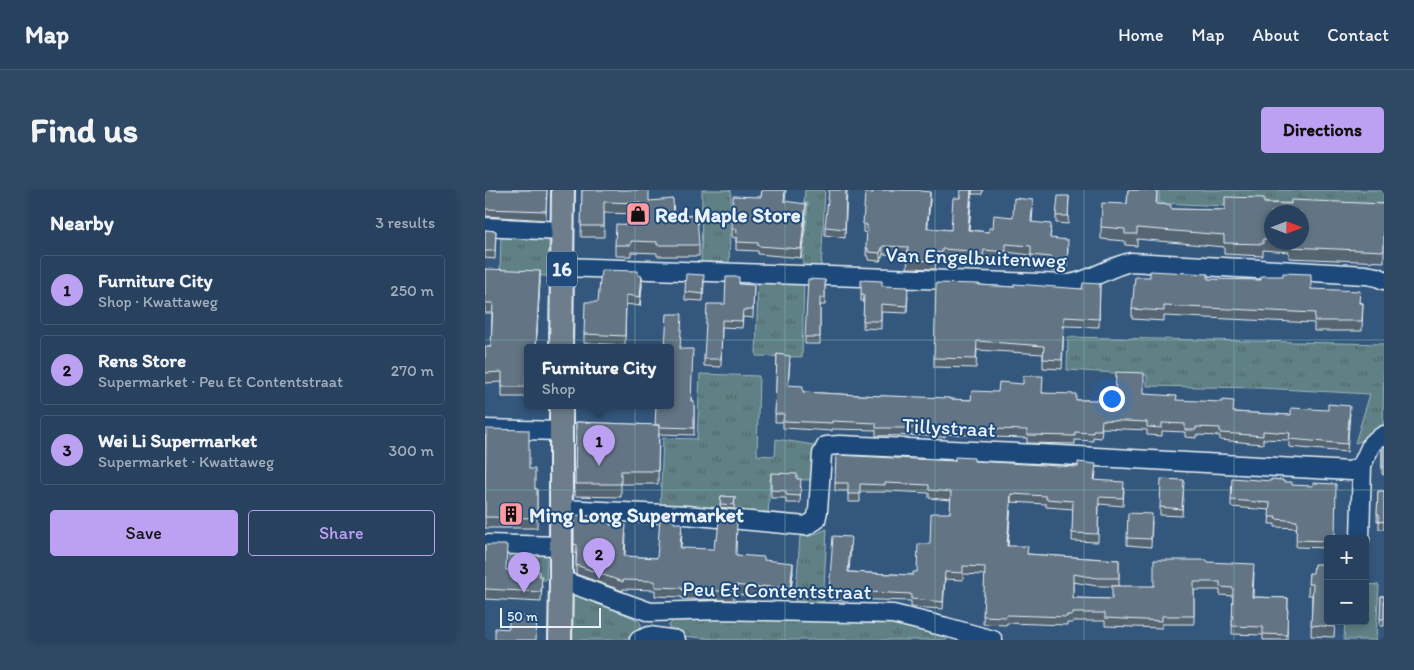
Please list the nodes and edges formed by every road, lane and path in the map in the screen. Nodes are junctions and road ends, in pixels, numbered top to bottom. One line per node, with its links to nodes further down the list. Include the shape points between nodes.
1 (563, 190): 3 (main road, 16)
2 (485, 227): 3 (street)
3 (561, 231): 4 (main road, 16)
4 (562, 267): 5 (street, Van Engelbuitenweg, via 1069,284 1131,262 1366,275); 6 (main road, 16)
5 (1384, 280)
6 (561, 344)
7 (561, 409): 9 (main road)
8 (485, 429): 9 (street)
9 (561, 431): 12 (main road)
10 (1384, 435): 11 (street, via 1372,443)
11 (1362, 464): 12 (street, Tillystraat, via 1351,471 840,445 826,446 822,454 819,510 816,520 806,526); 13 (street)
12 (561, 509): 15 (main road)
13 (1360, 535)
14 (485, 544): 15 (street)
15 (561, 546): 16 (main road)
16 (561, 580): 17 (street, Peu Et Contentstraat); 19 (main road)
17 (650, 612): 18 (street); 21 (street, Peu Et Contentstraat, via 720,610 893,614)
18 (644, 638): 20 (street)
19 (560, 640)
20 (676, 640)
21 (993, 640)

